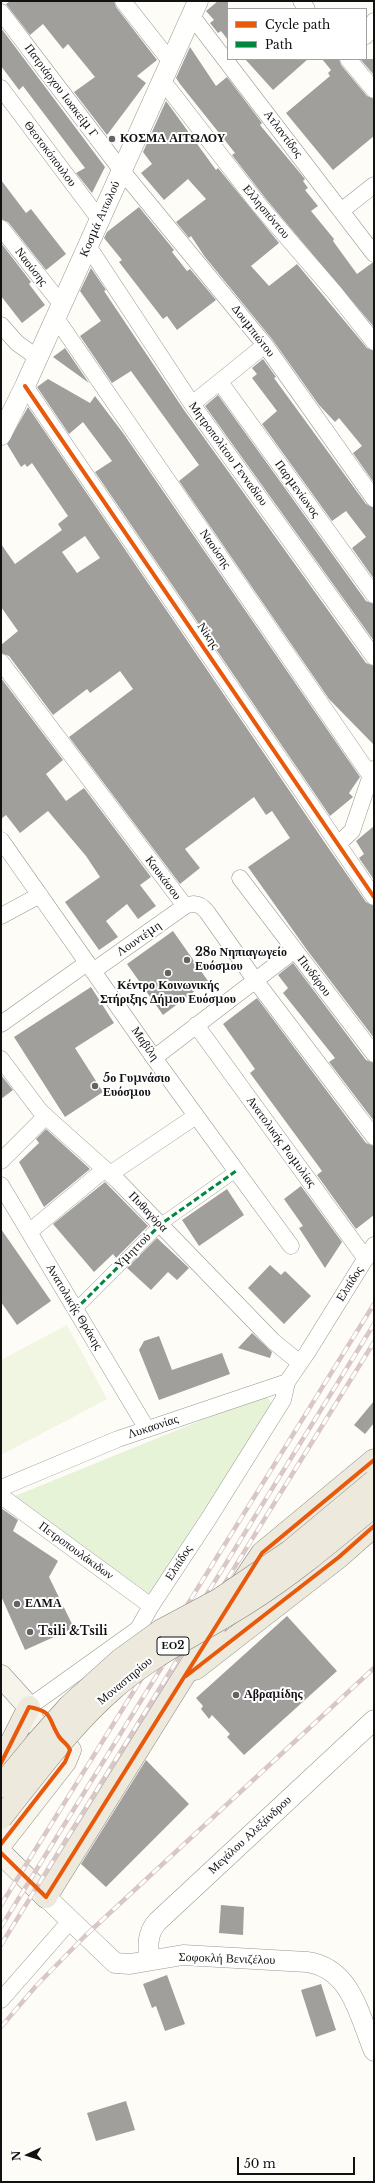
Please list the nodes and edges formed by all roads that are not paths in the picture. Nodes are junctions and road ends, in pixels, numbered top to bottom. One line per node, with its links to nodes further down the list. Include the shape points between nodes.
1 (123, 1): 9 (street)
2 (195, 8): 6 (street, Ατλαντίδος); 9 (street, Κοσμά Αιτωλού)
3 (1, 12): 13 (street, Πατριάρχου Ιωακείμ Γ)
4 (374, 21): 5 (street)
5 (367, 34)
6 (227, 52)
7 (233, 60): 15 (street, Ατλαντίδος)
8 (351, 60): 12 (street)
9 (170, 62): 10 (street, Κοσμά Αιτωλού)
10 (162, 80): 13 (street, Κοσμά Αιτωλού); 22 (street, Ελλησπόντου, via 259,206)
11 (1, 88): 16 (street, Θεοτοκόπουλου)
12 (374, 90)
13 (122, 171): 16 (street, Κοσμά Αιτωλού); 23 (street, Δουμπιώτου)
14 (374, 185): 15 (street)
15 (341, 210): 19 (street, Ατλαντίδος)
16 (100, 220): 18 (street, Κοσμά Αιτωλού)
17 (1, 228): 20 (street, Ναούσης)
18 (88, 246): 20 (street, Κοσμά Αιτωλού); 27 (street, Μητροπολίτου Γενναδίου)
19 (374, 254)
20 (59, 311): 24 (street, Κοσμά Αιτωλού); 33 (street, Ναούσης)
21 (1, 325): 24 (street, via 17,343)
22 (374, 342)
23 (265, 345): 25 (street); 29 (street, Δουμπιώτου)
24 (38, 358): 26 (street, Κοσμά Αιτωλού)
25 (220, 382): 27 (street); 30 (street, Παρμενίωνος)
26 (25, 386): 28 (street, Κοσμά Αιτωλού); 35 (street, Νίκης)
27 (192, 404): 31 (street, Μητροπολίτου Γενναδίου)
28 (1, 436)
29 (374, 499)
30 (374, 595)
31 (374, 657)
32 (1, 662): 39 (street, Καυκάσου)
33 (373, 774): 35 (street, via 352,831)
34 (1, 840): 37 (street, Μαβίλη)
35 (338, 844): 38 (street, Νίκης)
36 (240, 878): 41 (street, Πινδάρου)
37 (40, 895): 40 (street); 42 (street, Μαβίλη)
38 (374, 897)
39 (185, 906): 42 (street, Λουντέμη); 43 (street, Καυκάσου, via 193,904 205,909)
40 (1, 916)
41 (295, 950): 43 (street); 46 (street, Πινδάρου)
42 (90, 967): 44 (street, Λουντέμη); 47 (street, Μαβίλη)
43 (255, 980): 45 (street); 51 (street, Καυκάσου)
44 (1, 1024)
45 (196, 1026): 47 (street); 59 (street, Ανατολικής Ρωμυλίας)
46 (374, 1054)
47 (154, 1058): 50 (street, Μαβίλη)
48 (1, 1059): 49 (street, Πυθαγόρα)
49 (46, 1116): 52 (street); 54 (street, Πυθαγόρα)
50 (196, 1116): 53 (street, Μαβίλη); 54 (street)
51 (374, 1137)
52 (1, 1161)
53 (236, 1171): 56 (street, Υμηττού); 58 (street, Μαβίλη)
54 (107, 1172): 56 (street, Πυθαγόρα); 57 (street)
55 (1, 1185): 57 (street, Ανατολικής Θράκης)
56 (161, 1224): 60 (street, Υμηττού); 61 (street, Πυθαγόρα, via 273,1341)
57 (29, 1232): 60 (street, Ανατολικής Θράκης)
58 (291, 1246)
59 (370, 1252): 61 (street, Ελπίδος)
60 (75, 1310): 63 (street, Ανατολικής Θράκης)
61 (300, 1363): 62 (street)
62 (287, 1382): 63 (street, Λυκαονίας); 70 (street, Ελπίδος, via 283,1400)
63 (147, 1429): 66 (street, Λυκαονίας, via 96,1446)
64 (374, 1460): 72 (main road, via 262,1553)
65 (374, 1481): 76 (main road, Μοναστηρίου / ΕΟ2, bridge, via 290,1551 218,1600 160,1631 120,1660 69,1706)
66 (1, 1488)
67 (1, 1496): 70 (street, Πετροπουλάκιδων)
68 (374, 1506): 77 (main road, Μοναστηρίου / ΕΟ2, bridge, via 267,1589 229,1614 153,1657 113,1689 56,1749)
69 (374, 1526): 72 (main road, via 339,1557)
70 (151, 1606): 73 (street, Ελπίδος, via 138,1629)
71 (1, 1676): 73 (main road)
72 (180, 1681): 80 (main road)
73 (29, 1707): 75 (main road); 78 (main road, via 33,1721 41,1729 58,1736 69,1747 68,1757)
74 (374, 1720): 82 (street, Μεγάλου Αλεξάνδρου, via 157,1922 148,1940)
75 (1, 1763)
76 (1, 1786)
77 (1, 1818)
78 (1, 1844)
79 (1, 1854): 80 (main road, Σοφοκλή Βενιζέλου)
80 (46, 1897): 81 (street, Σοφοκλή Βενιζέλου)
81 (70, 1921): 82 (street, Σοφοκλή Βενιζέλου, via 115,1963 130,1964); 83 (street)
82 (149, 1960): 84 (street, Σοφοκλή Βενιζέλου, via 183,1955 307,1962 326,1967 335,1972 348,1990)
83 (1, 2000)
84 (374, 2051)

